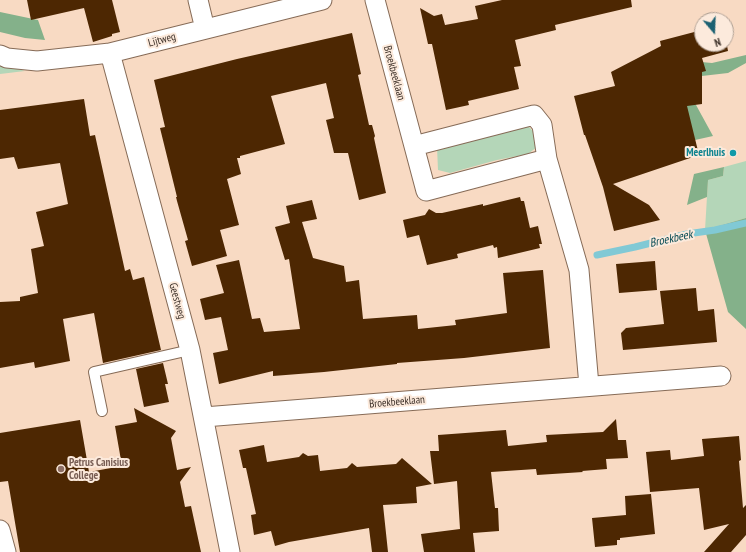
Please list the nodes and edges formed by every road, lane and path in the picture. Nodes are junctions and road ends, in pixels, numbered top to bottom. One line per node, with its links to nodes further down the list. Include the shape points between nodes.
1 (198, 0): 4 (street)
2 (322, 0): 4 (street, Lijtweg)
3 (375, 0): 7 (street, Broekbeeklaan)
4 (205, 29): 5 (street, Lijtweg)
5 (110, 53): 6 (street, Lijtweg, via 37,60 7,58); 9 (street, Geestweg)
6 (0, 55)
7 (414, 146): 8 (street, via 534,115 542,125); 8 (street, Broekbeeklaan, via 426,191)
8 (547, 159): 11 (street, via 579,270)
9 (190, 350): 12 (lane, via 94,372); 13 (street, Geestweg)
10 (721, 376): 11 (street, Broekbeeklaan)
11 (589, 386): 13 (street, Broekbeeklaan)
12 (102, 411)
13 (204, 417): 16 (street, Geestweg)
14 (0, 530): 15 (street)
15 (6, 552)
16 (230, 552)

